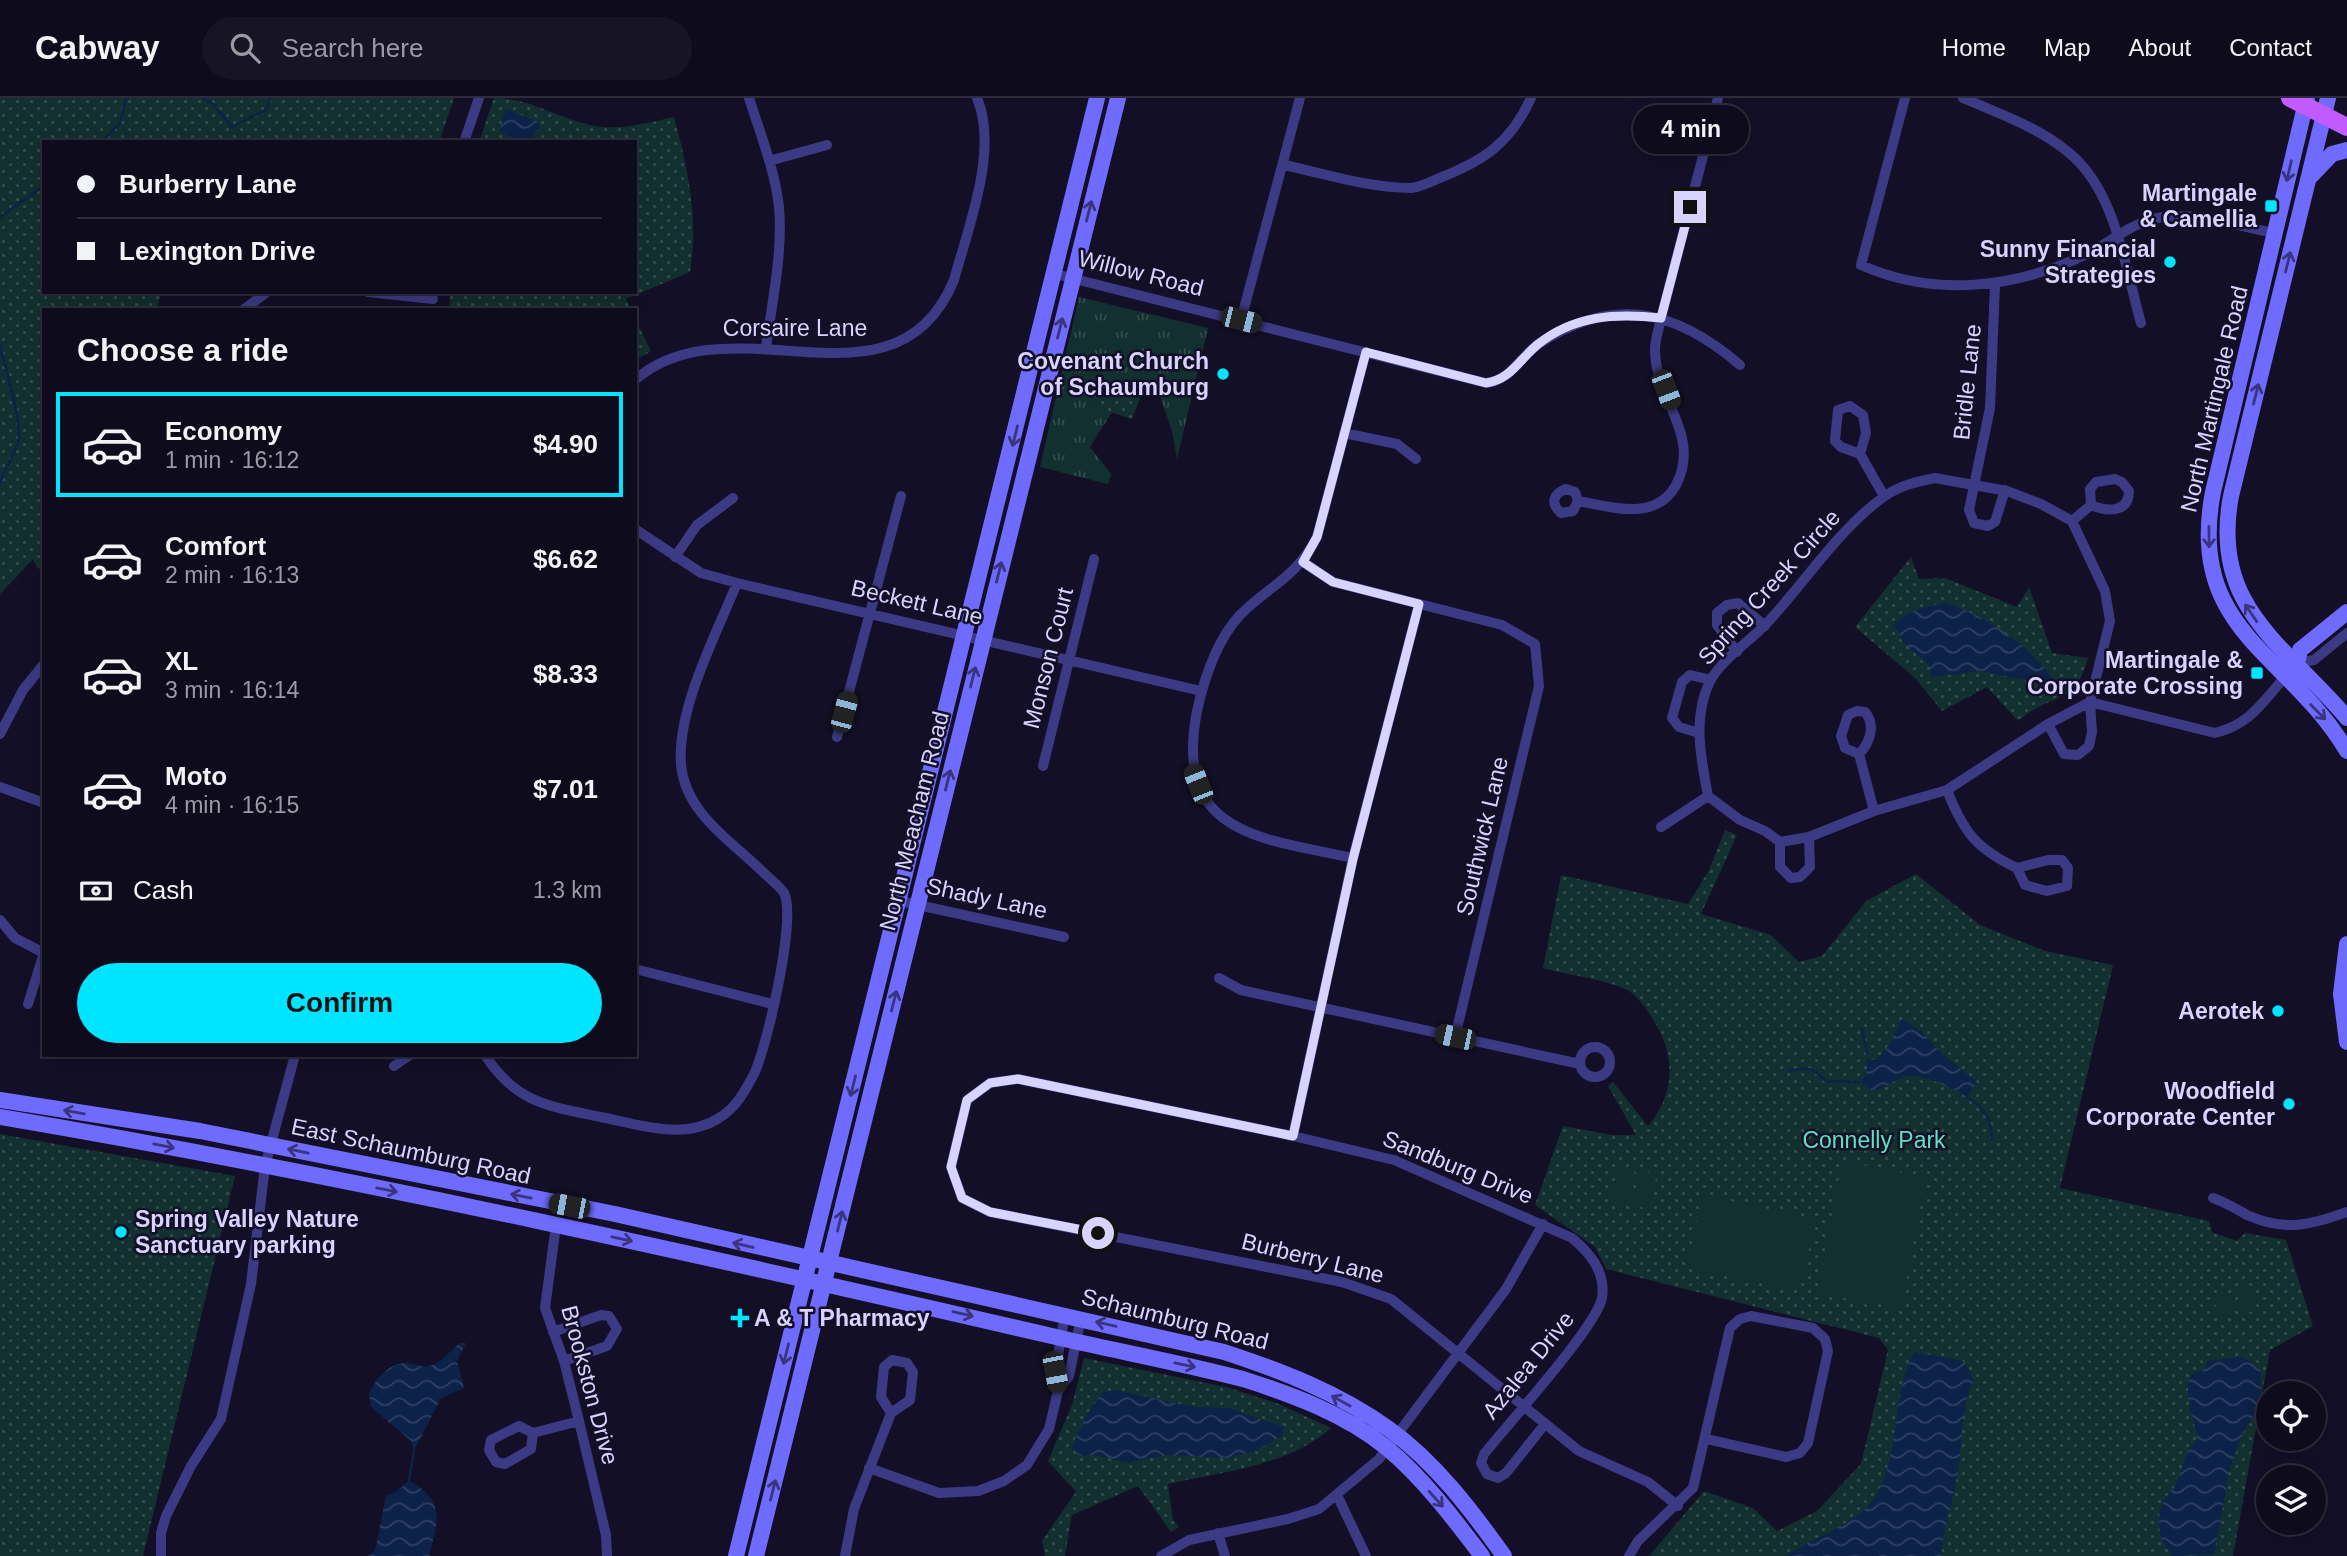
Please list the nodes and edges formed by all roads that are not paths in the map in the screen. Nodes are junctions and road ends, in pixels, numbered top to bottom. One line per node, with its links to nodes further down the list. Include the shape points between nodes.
1 (479, 98): 14 (street)
2 (749, 98): 17 (street)
3 (977, 98): 32 (street, Corsaire Lane, via 985,135 984,162 954,280 929,322 906,341 859,353)
4 (1097, 98): 22 (main road, North Meacham Road)
5 (1118, 98): 23 (main road, North Meacham Road, one-way to 5)
6 (1300, 98): 18 (street)
7 (1531, 98): 18 (street, via 1523,117 1494,151 1415,188 1376,185)
8 (1718, 98): 29 (street)
9 (1905, 98): 24 (street, via 1861,265 1910,281)
10 (1963, 98): 21 (street, via 2024,124 2070,152 2096,186)
11 (2301, 100): 12 (main road); 20 (main road, North Martingale Road, one-way to 20)
12 (2326, 106): 13 (main road); 19 (main road, North Martingale Road)
13 (2347, 127)
14 (465, 140)
15 (827, 145): 17 (street)
16 (2347, 150): 19 (main road, via 2332,154)
17 (769, 161): 32 (street, via 779,207 779,243)
18 (1284, 165): 30 (street)
19 (2309, 179): 61 (main road, North Martingale Road, one-way to 19, via 2247,608 2229,563 2226,532)
20 (2274, 233): 21 (street, via 2167,216); 63 (main road, North Martingale Road, one-way to 63, via 2213,492 2208,534 2211,565 2225,603 2252,644)
21 (2117, 236): 24 (street, via 2071,261); 31 (street)
22 (1055, 274): 23 (street, Willow Road); 57 (main road, North Meacham Road, one-way to 57)
23 (1072, 277): 30 (street, Willow Road); 58 (main road, North Meacham Road, one-way to 23)
24 (1994, 285): 39 (street, Bridle Lane, via 1990,408)
25 (261, 294): 28 (street)
26 (384, 294): 27 (street)
27 (434, 300)
28 (245, 308)
29 (1661, 318): 33 (street, Willow Road, via 1621,314 1580,321 1538,344 1501,381 1486,383); 34 (street, via 1699,332); 44 (street, via 1655,351 1685,445 1682,472 1669,497 1649,508 1632,510)
30 (1241, 320): 33 (street, Willow Road)
31 (2141, 323)
32 (766, 347): 35 (street, Corsaire Lane, via 704,349 650,368)
33 (1366, 352): 36 (street)
34 (1740, 365)
35 (637, 378)
36 (1344, 433): 38 (street, via 1397,444); 50 (street, via 1317,537)
37 (1860, 454): 42 (street)
38 (1416, 459)
39 (1975, 484): 40 (street, Spring Creek Circle); 40 (street, Bridle Lane, via 1969,510 1973,523 1981,526 1994,522); 42 (street, Spring Creek Circle, via 1935,478 1904,485)
40 (2005, 491): 46 (street, Spring Creek Circle)
41 (901, 496): 54 (street)
42 (1884, 496): 55 (street, Spring Creek Circle)
43 (733, 498): 48 (street, via 697,525)
44 (1578, 501)
45 (2091, 505): 46 (street)
46 (2072, 521): 66 (street, via 2105,592 2110,621)
47 (637, 530): 48 (street, Beckett Lane)
48 (675, 557): 51 (street, Beckett Lane, via 701,573)
49 (1094, 559): 60 (street, Monson Court)
50 (1303, 562): 52 (street, via 1333,582); 65 (street, via 1239,616 1217,650)
51 (737, 583): 54 (street, Beckett Lane); 95 (street, via 684,723 681,765 688,793 704,818 784,893 787,942)
52 (1419, 604): 83 (street); 97 (street, Southwick Lane, via 1502,625 1535,644 1539,686)
53 (2347, 612): 61 (main road, via 2300,650)
54 (871, 613): 57 (street, Beckett Lane); 71 (street)
55 (1765, 626): 59 (street, Spring Creek Circle); 59 (street, via 1738,603 1717,613 1717,625)
56 (2347, 633): 61 (street, via 2314,660)
57 (966, 635): 58 (street, Beckett Lane); 85 (main road, North Meacham Road)
58 (982, 639): 60 (street, Beckett Lane); 86 (main road, North Meacham Road, one-way to 58)
59 (1737, 653): 64 (street, Spring Creek Circle)
60 (1068, 661): 65 (street, Beckett Lane); 74 (street, Monson Court)
61 (2298, 663): 63 (main road); 67 (main road, North Martingale Road)
62 (42, 666): 70 (street, via 23,690)
63 (2284, 678): 66 (street, via 2250,718 2236,728 2215,733); 72 (main road, North Martingale Road, one-way to 72, via 2327,721)
64 (1711, 680): 69 (street, Spring Creek Circle); 69 (street, via 1690,675 1682,682 1672,718 1679,727)
65 (1201, 691): 83 (street, via 1192,770 1204,798 1228,823 1253,836)
66 (2090, 702): 68 (street); 68 (street, via 2089,746 2078,755 2064,754)
67 (2347, 718)
68 (2048, 724): 76 (street)
69 (1699, 733): 77 (street, Spring Creek Circle)
70 (0, 734)
71 (838, 737)
72 (2347, 751)
73 (1859, 754): 79 (street)
74 (1043, 766)
75 (0, 787): 78 (street)
76 (1947, 790): 79 (street); 84 (street, via 1964,830)
77 (1708, 796): 80 (street); 82 (street)
78 (42, 802)
79 (1874, 811): 81 (street)
80 (1661, 827)
81 (1809, 837): 82 (street); 82 (street, via 1810,867 1800,877 1791,878 1780,867)
82 (1780, 842)
83 (1353, 859): 96 (street)
84 (2017, 868): 84 (street, via 2062,860 2069,880 2067,886 2035,891 2025,886)
85 (901, 901): 86 (street, Shady Lane); 114 (main road, North Meacham Road, one-way to 114)
86 (918, 905): 88 (street, Shady Lane); 115 (main road, North Meacham Road, one-way to 86)
87 (0, 920): 90 (street, via 15,938)
88 (1065, 937)
89 (2347, 944): 98 (main road, via 2341,994)
90 (42, 952)
91 (42, 960): 94 (street)
92 (637, 970): 95 (street)
93 (1219, 978): 96 (street, via 1241,990)
94 (29, 1004)
95 (772, 1004): 101 (street, via 756,1071 736,1105 717,1120 683,1130 545,1106 517,1093)
96 (1318, 1009): 97 (street); 106 (street)
97 (1455, 1037): 102 (street)
98 (2347, 1042)
99 (294, 1057): 107 (street)
100 (407, 1057): 103 (street)
101 (486, 1057)
102 (1580, 1063)
103 (394, 1066)
104 (0, 1100): 107 (main road, East Schaumburg Road, one-way to 104)
105 (0, 1117): 108 (main road, East Schaumburg Road, one-way to 108)
106 (1293, 1136): 109 (street, Sandburg Drive, via 1018,1079 990,1083 967,1100 951,1167); 113 (street, Sandburg Drive, via 1394,1160)
107 (270, 1145): 108 (street); 114 (main road, East Schaumburg Road, one-way to 107, via 615,1214)
108 (265, 1166): 112 (main road, East Schaumburg Road, one-way to 112); 135 (street, via 251,1284 221,1419 171,1505 161,1533)
109 (962, 1198): 121 (street, Burberry Lane, via 990,1212 1342,1282 1391,1299)
110 (2213, 1198): 111 (street, via 2283,1226 2315,1223)
111 (2347, 1212)
112 (555, 1224): 116 (main road, East Schaumburg Road, one-way to 116); 119 (street, Brookston Drive, via 545,1308)
113 (1543, 1224): 121 (street, via 1506,1289); 123 (street, Azalea Drive, via 1588,1251 1598,1268 1602,1297 1597,1313)
114 (810, 1261): 115 (main road, Schaumburg Road); 116 (main road, North Meacham Road)
115 (829, 1265): 117 (main road, North Meacham Road); 118 (main road, Schaumburg Road)
116 (805, 1277): 117 (main road, Schaumburg Road); 137 (main road, North Meacham Road, one-way to 137)
117 (825, 1282): 120 (main road, Schaumburg Road, one-way to 120); 134 (main road, North Meacham Road, one-way to 117)
118 (1073, 1317): 120 (street); 120 (street); 129 (main road, Schaumburg Road, one-way to 118, via 1328,1393 1272,1367)
119 (553, 1332): 122 (street, Brookston Drive); 122 (street, via 601,1315 610,1316 617,1329 607,1346)
120 (1068, 1339): 129 (main road, Schaumburg Road, one-way to 129, via 1274,1389); 130 (street, via 1055,1372 1058,1391 1049,1429 1027,1465 1004,1481 978,1491 939,1493)
121 (1459, 1354): 123 (street, Burberry Lane); 129 (street)
122 (564, 1361): 125 (street, Brookston Drive)
123 (1522, 1406): 126 (street, Burberry Lane); 126 (street, Azalea Drive, via 1484,1454 1481,1463 1487,1474 1498,1478 1506,1473)
124 (891, 1413): 124 (street, via 881,1397 884,1367 892,1360 906,1363 913,1372 911,1400); 130 (street)
125 (579, 1421): 127 (street); 136 (street, Brookston Drive)
126 (1545, 1424): 132 (street, Burberry Lane, via 1579,1451 1648,1482)
127 (533, 1433)
128 (1707, 1439): 128 (street, via 1730,1328 1740,1319 1751,1316 1813,1328 1825,1339 1828,1351 1808,1443 1800,1453 1786,1457); 132 (street, via 1693,1488)
129 (1394, 1443): 131 (street); 142 (main road, Schaumburg Road, one-way to 142); 143 (main road, Schaumburg Road, via 1447,1483)
130 (869, 1468): 138 (street, via 854,1509)
131 (1337, 1496): 133 (street, via 1319,1509 1288,1519); 141 (street)
132 (1678, 1506): 144 (street)
133 (1218, 1533): 139 (street, via 1189,1540); 140 (street)
134 (758, 1554)
135 (162, 1556)
136 (607, 1556)
137 (736, 1556)
138 (845, 1556)
139 (1161, 1556)
140 (1225, 1556)
141 (1366, 1556)
142 (1482, 1556)
143 (1504, 1556)
144 (1629, 1556)

